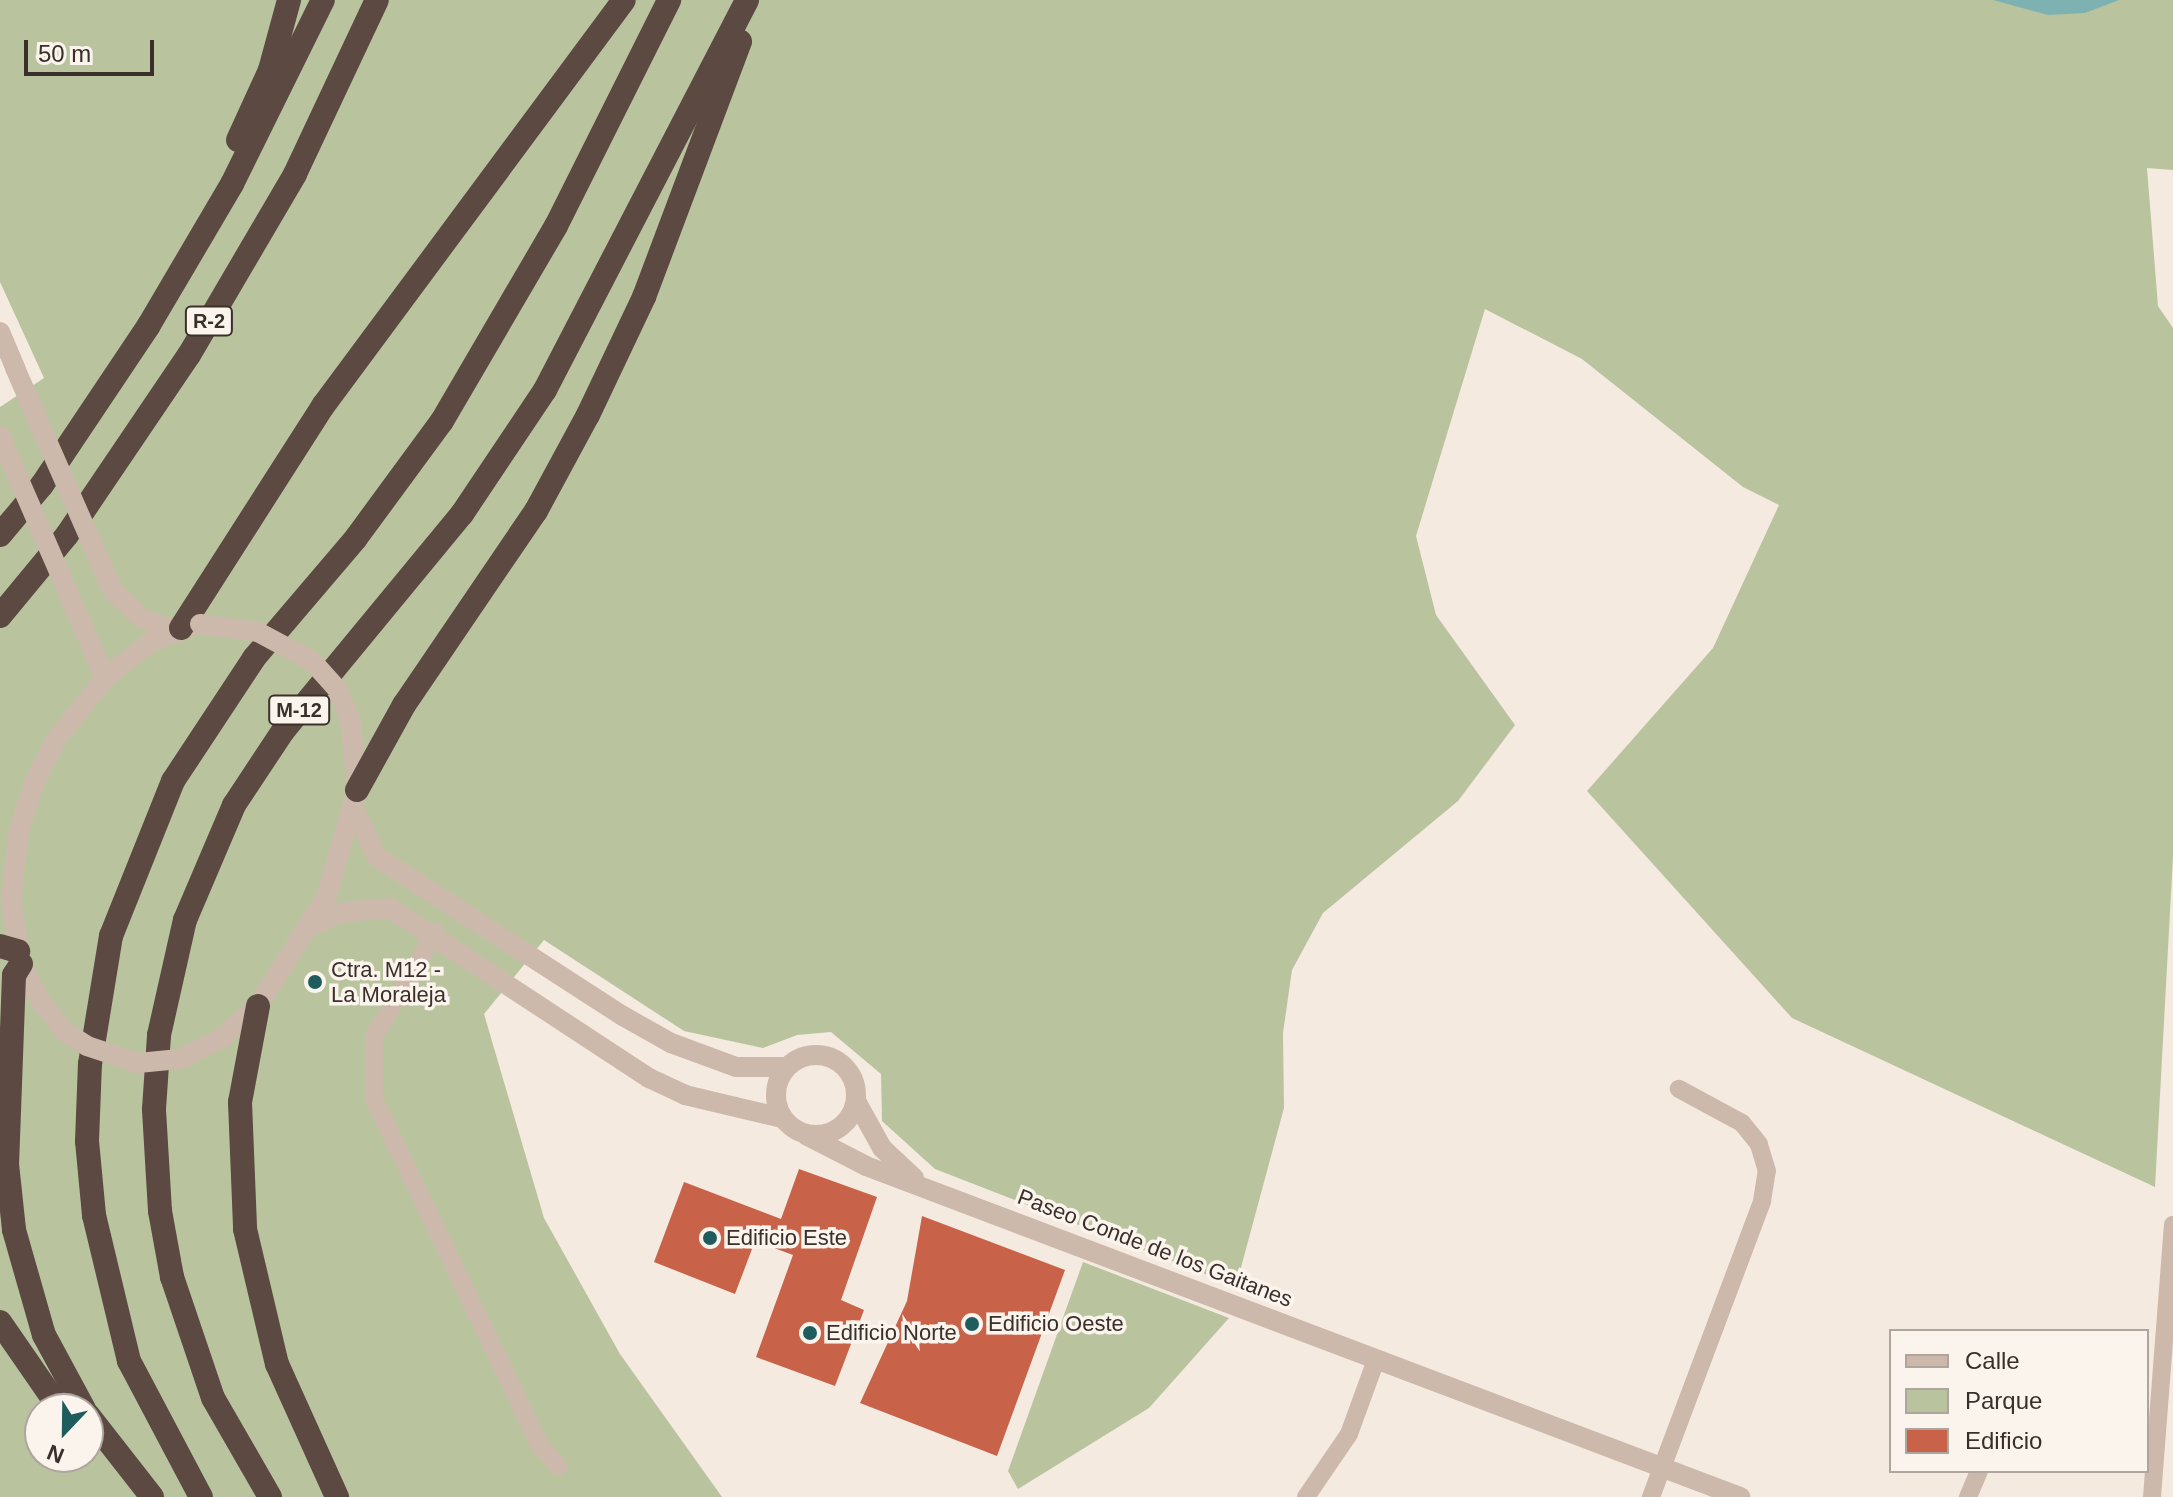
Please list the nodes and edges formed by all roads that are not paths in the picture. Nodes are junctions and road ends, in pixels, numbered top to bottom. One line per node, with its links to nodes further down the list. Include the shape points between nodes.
1 (289, 0): 10 (highway, via 270,70 211,192)
2 (323, 0): 10 (highway, R-2, via 225,197 149,325)
3 (377, 0): 12 (highway, R-2, via 295,174 189,355 67,535)
4 (624, 0): 13 (highway, via 323,406)
5 (669, 0): 38 (highway, M-12, via 556,226 442,421 356,538 254,658 181,768 146,838 115,922 96,1002 90,1064 87,1141 94,1215 129,1361)
6 (747, 0): 39 (highway, M-12, via 545,390 462,514 283,731 234,805 185,920 159,1035 154,1109 160,1211 172,1277 213,1398)
7 (753, 0): 15 (highway, via 644,297 588,415 536,511 404,705)
8 (0, 332): 13 (street, bridge, via 113,591 143,619)
9 (0, 436): 14 (street, bridge)
10 (42, 485): 11 (highway, R-2)
11 (0, 535)
12 (0, 616)
13 (185, 627): 14 (street); 15 (street, bridge, via 258,632 312,661 338,690 351,723)
14 (105, 678): 18 (street, via 57,738 19,830 11,899)
15 (355, 800): 16 (street); 20 (street, via 377,857 623,1016 671,1043 736,1067)
16 (314, 925): 17 (street, via 338,913 390,908); 19 (street)
17 (436, 932): 23 (street, via 649,1078 685,1095); 33 (street, via 374,1037 374,1099 539,1444)
18 (13, 954): 19 (street, bridge, via 39,999 76,1039 138,1063 180,1059 221,1038); 30 (highway, via 9,1093 14,1230 44,1335)
19 (258, 1006): 40 (highway, via 240,1102 245,1229 277,1364)
20 (786, 1067): 22 (street, via 812,1055 840,1062 856,1087); 23 (street, via 775,1092)
21 (1679, 1089): 34 (street, via 1742,1123 1759,1144 1767,1171 1762,1201)
22 (856, 1101): 24 (street, via 839,1129); 25 (street, Paseo Conde de los Gaitanes, via 882,1148)
23 (782, 1118): 24 (street)
24 (806, 1135): 25 (street, Paseo Conde de los Gaitanes, via 866,1166)
25 (916, 1181): 28 (street, Paseo Conde de los Gaitanes)
26 (2173, 1225): 45 (street)
27 (0, 1322): 29 (highway)
28 (1376, 1360): 34 (street, Paseo Conde de los Gaitanes); 41 (street, via 1349,1434)
29 (49, 1393)
30 (75, 1393)
31 (104, 1436): 37 (highway)
32 (104, 1463): 36 (highway)
33 (559, 1467)
34 (1664, 1468): 42 (street); 43 (street, Paseo Conde de los Gaitanes)
35 (1978, 1473): 44 (street)
36 (137, 1497)
37 (152, 1497)
38 (201, 1497)
39 (270, 1497)
40 (337, 1497)
41 (1306, 1497)
42 (1651, 1497)
43 (1740, 1497)
44 (1968, 1497)
45 (2152, 1497)

